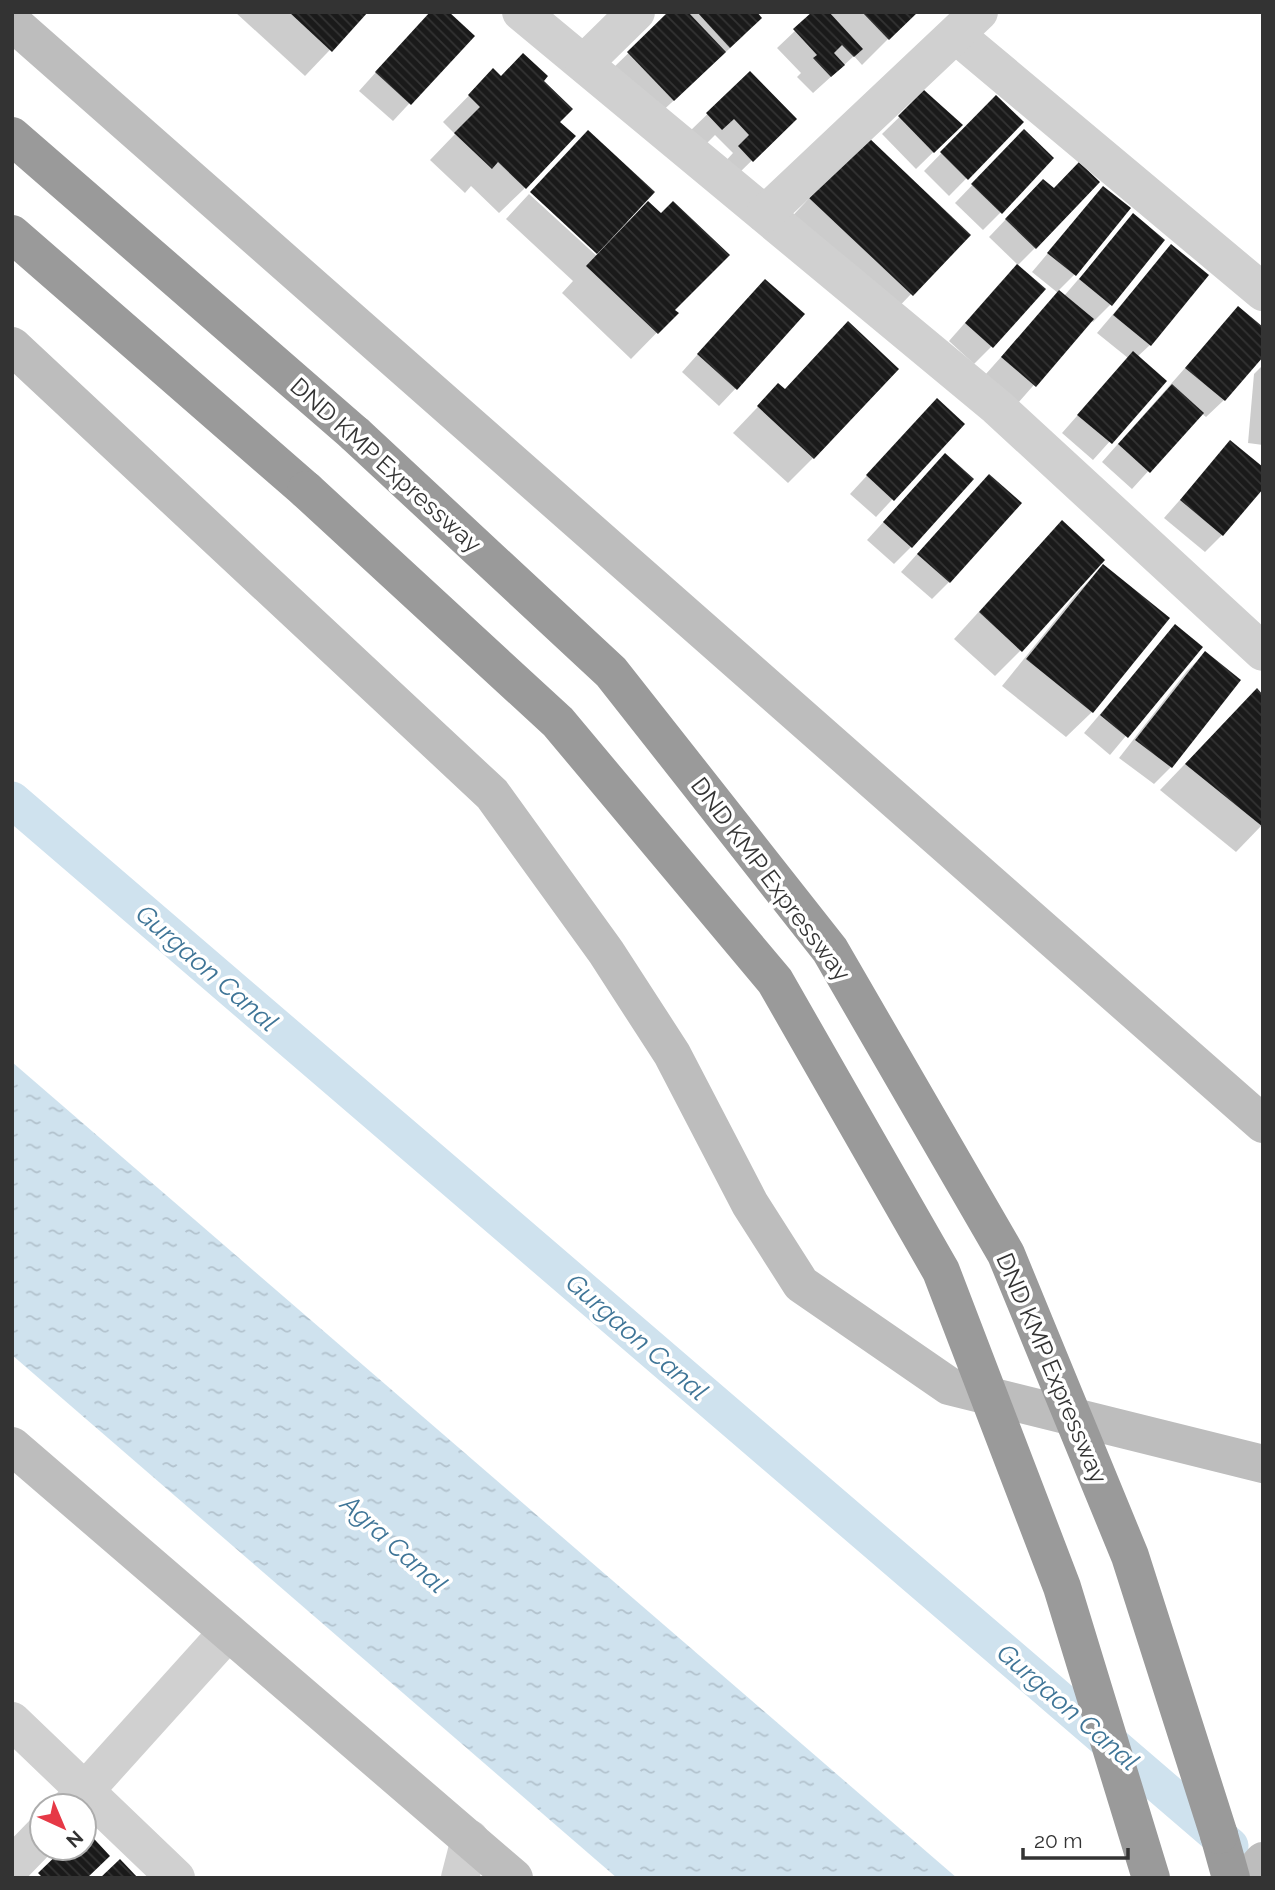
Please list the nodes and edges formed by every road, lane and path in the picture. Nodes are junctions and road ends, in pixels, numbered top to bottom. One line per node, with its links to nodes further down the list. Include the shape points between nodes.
1 (521, 12): 5 (street)
2 (636, 12): 5 (street)
3 (12, 22): 12 (street)
4 (967, 24): 7 (street); 9 (street)
5 (584, 63): 7 (street)
6 (12, 136): 28 (highway, DND KMP Expressway, bridge, via 355,434 611,672 830,950 1006,1254 1130,1556)
7 (765, 214): 11 (street, via 997,407)
8 (12, 234): 27 (highway, bridge, via 306,490 558,722 775,981 941,1271 1062,1587)
9 (1263, 292)
10 (12, 346): 14 (street, via 492,794 606,952 672,1054 750,1204 801,1284 948,1386)
11 (1263, 652)
12 (1263, 1124)
13 (12, 1446): 15 (street)
14 (1263, 1464)
15 (228, 1632): 18 (street); 20 (street)
16 (12, 1721): 17 (street)
17 (72, 1792)
18 (84, 1792)
19 (98, 1815): 24 (street)
20 (470, 1839): 25 (street); 26 (street)
21 (28, 1849): 23 (street)
22 (1263, 1861): 29 (street)
23 (12, 1866)
24 (172, 1876)
25 (460, 1878)
26 (514, 1878)
27 (1151, 1878)
28 (1231, 1878)
29 (1248, 1878)

